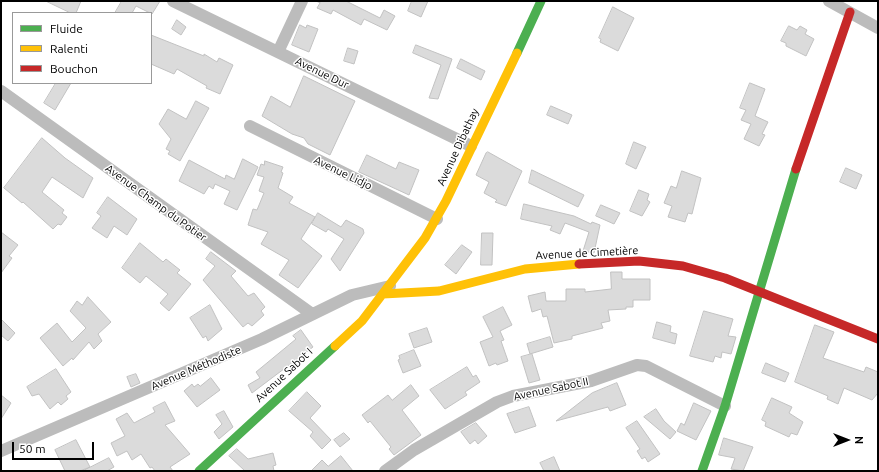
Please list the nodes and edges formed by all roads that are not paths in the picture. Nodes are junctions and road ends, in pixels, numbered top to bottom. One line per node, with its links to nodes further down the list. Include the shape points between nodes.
1 (173, 1): 7 (street, Avenue Dur)
2 (302, 1): 7 (street)
3 (541, 1): 10 (street, Avenue Dibathay)
4 (829, 1): 5 (street)
5 (850, 12): 6 (street); 13 (street, via 802,148)
6 (878, 28)
7 (278, 52): 10 (street, Avenue Dur)
8 (1, 91): 14 (street, Avenue Champ du Potier)
9 (250, 126): 11 (street, Avenue Lidjo)
10 (471, 146): 11 (street, Avenue Dibathay)
11 (437, 219): 12 (street, Avenue Dibathay)
12 (387, 290): 13 (street, Avenue de Cimetière, via 439,291 544,266 639,261 683,266 725,278); 14 (street, Avenue Méthodiste, via 352,295); 18 (street, Avenue Sabot I, via 362,320)
13 (759, 292): 15 (street, Avenue de Cimetière); 16 (street)
14 (312, 314): 17 (street, Avenue Méthodiste, via 262,339)
15 (878, 339)
16 (725, 406): 19 (street, Avenue Sabot II, via 646,366 637,365 591,381 497,402 414,450); 20 (street)
17 (1, 451)
18 (199, 471)
19 (385, 471)
20 (702, 471)

